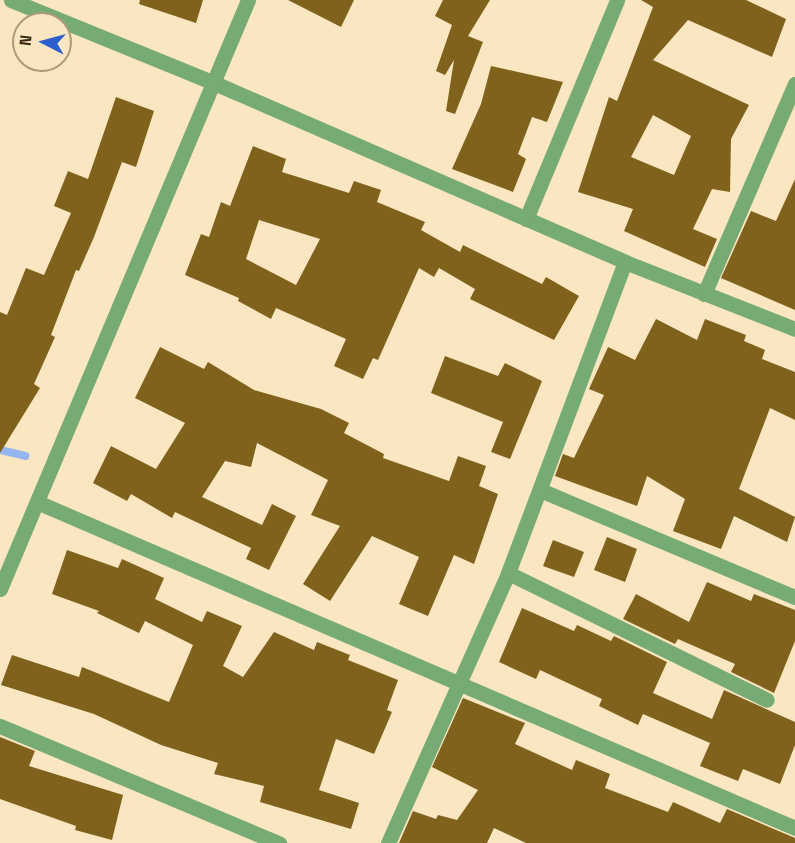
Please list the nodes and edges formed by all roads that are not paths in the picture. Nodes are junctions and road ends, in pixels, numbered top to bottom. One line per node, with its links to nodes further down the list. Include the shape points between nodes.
1 (10, 0): 4 (street)
2 (248, 0): 4 (street)
3 (617, 0): 6 (street)
4 (212, 82): 6 (street); 11 (street)
5 (795, 84): 8 (street)
6 (525, 219): 7 (street)
7 (625, 262): 8 (street); 10 (street)
8 (704, 294): 9 (street)
9 (795, 330)
10 (540, 490): 12 (street); 14 (street)
11 (37, 502): 13 (street); 15 (street)
12 (508, 573): 15 (street); 16 (street)
13 (0, 589)
14 (795, 597)
15 (456, 684): 18 (street); 20 (street)
16 (767, 700)
17 (0, 726): 19 (street)
18 (795, 828)
19 (279, 843)
20 (388, 843)

